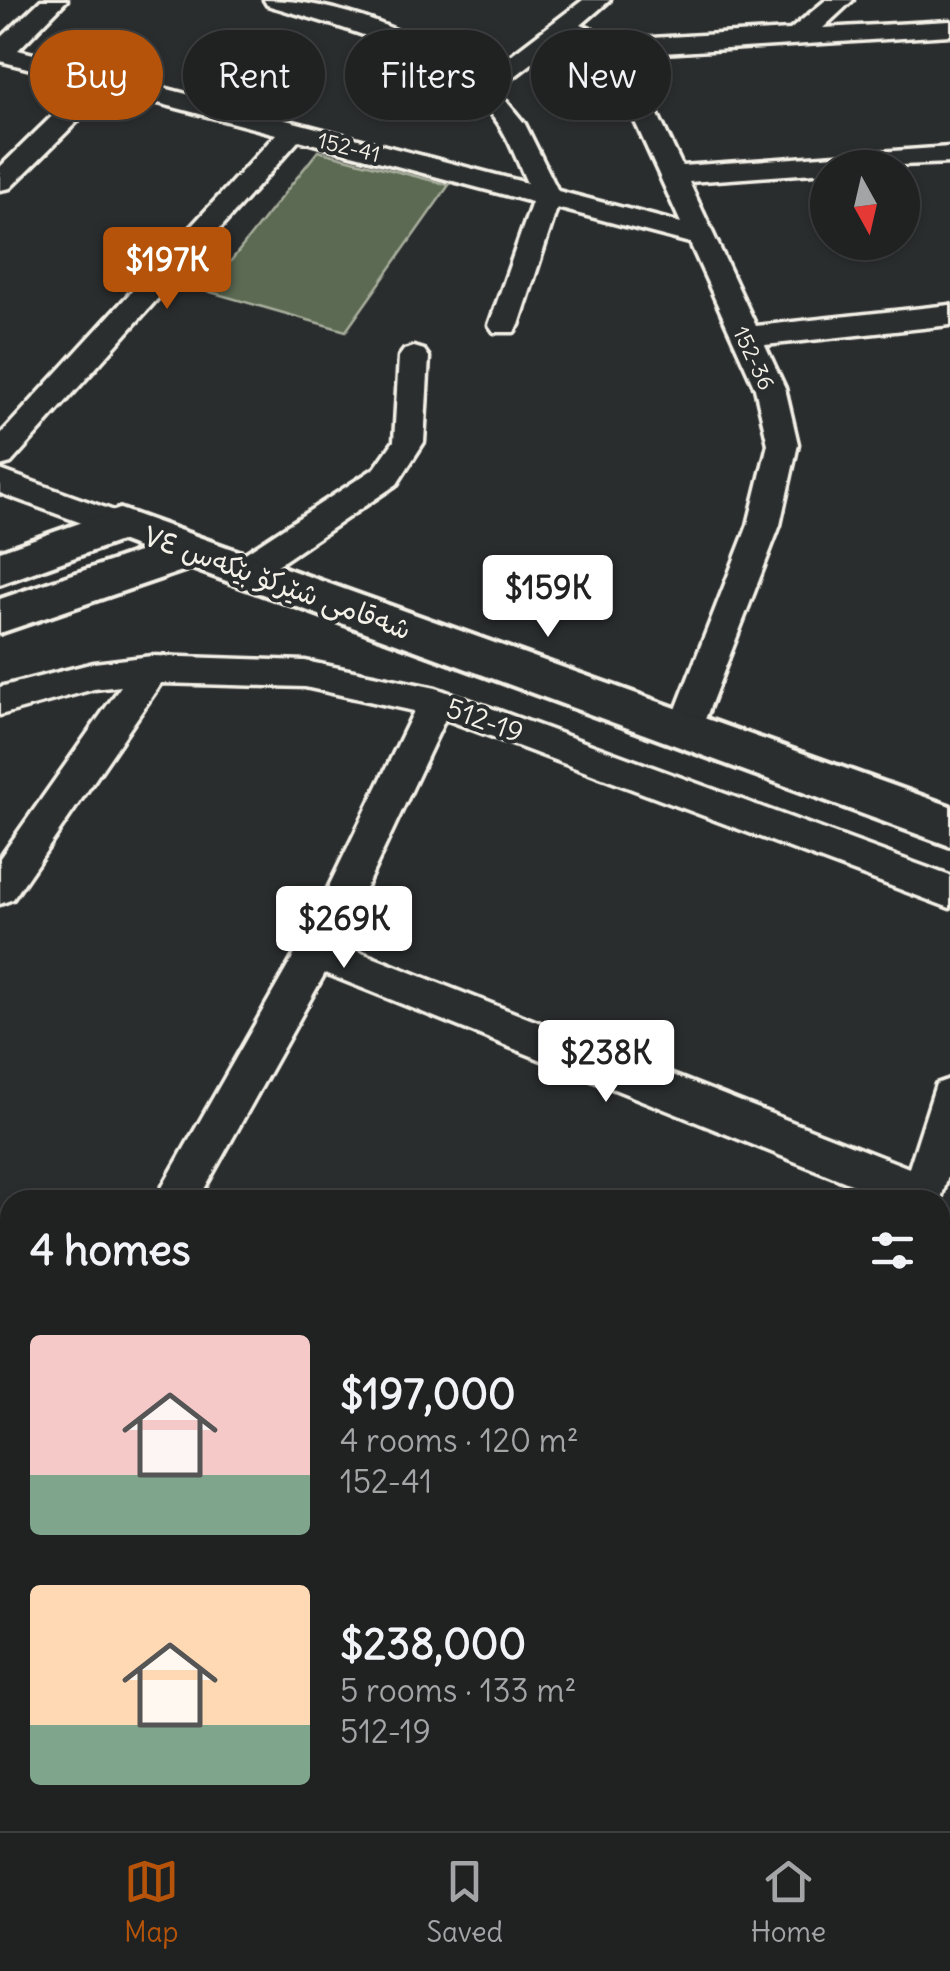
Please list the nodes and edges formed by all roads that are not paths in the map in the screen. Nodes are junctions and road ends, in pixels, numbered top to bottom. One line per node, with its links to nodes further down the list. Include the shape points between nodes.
1 (54, 0): 13 (street)
2 (276, 0): 6 (street)
3 (356, 0): 6 (street)
4 (598, 0): 7 (street)
5 (842, 0): 11 (street)
6 (332, 17): 9 (street)
7 (564, 26): 10 (street); 15 (street)
8 (950, 28): 11 (street)
9 (374, 30)
10 (573, 30)
11 (797, 37): 12 (street)
12 (671, 45)
13 (0, 53): 14 (street, 152-41)
14 (30, 61)
15 (511, 67)
16 (163, 97): 20 (street, 152-41)
17 (63, 120): 23 (street)
18 (508, 120): 24 (street)
19 (646, 120): 22 (street, 152-36)
20 (292, 132): 24 (street, 152-41); 30 (street)
21 (950, 156): 22 (street)
22 (671, 175): 25 (street, 152-36)
23 (0, 182)
24 (547, 197): 25 (street, 152-41); 27 (street)
25 (699, 237): 28 (street, 152-36)
26 (950, 315): 28 (street)
27 (504, 326)
28 (744, 337): 40 (street, 152-36, via 770,388 783,444 764,525)
29 (414, 357): 35 (street, via 408,442 386,476)
30 (0, 455)
31 (0, 481): 32 (street, شەقامی شێرکۆ بێکەس ٧٤)
32 (120, 525): 33 (main road, شەقامی شێرکۆ بێکەس ٧٤); 34 (main road)
33 (192, 551): 35 (main road, شەقامی شێرکۆ بێکەس ٧٤); 36 (main road)
34 (0, 568)
35 (244, 570): 40 (main road, شەقامی شێرکۆ بێکەس ٧٤)
36 (0, 616)
37 (152, 669): 38 (street, 512-19, via 94,676); 39 (street, 512-19, via 305,674); 42 (street)
38 (0, 701)
39 (436, 702): 43 (street, 512-19); 44 (street)
40 (684, 730): 41 (main road, شەقامی شێرکۆ بێکەس ٧٤)
41 (950, 826)
42 (0, 888)
43 (950, 892)
44 (316, 952): 46 (street); 47 (street)
45 (950, 1097): 48 (street)
46 (182, 1190)
47 (901, 1190)
48 (920, 1190)

